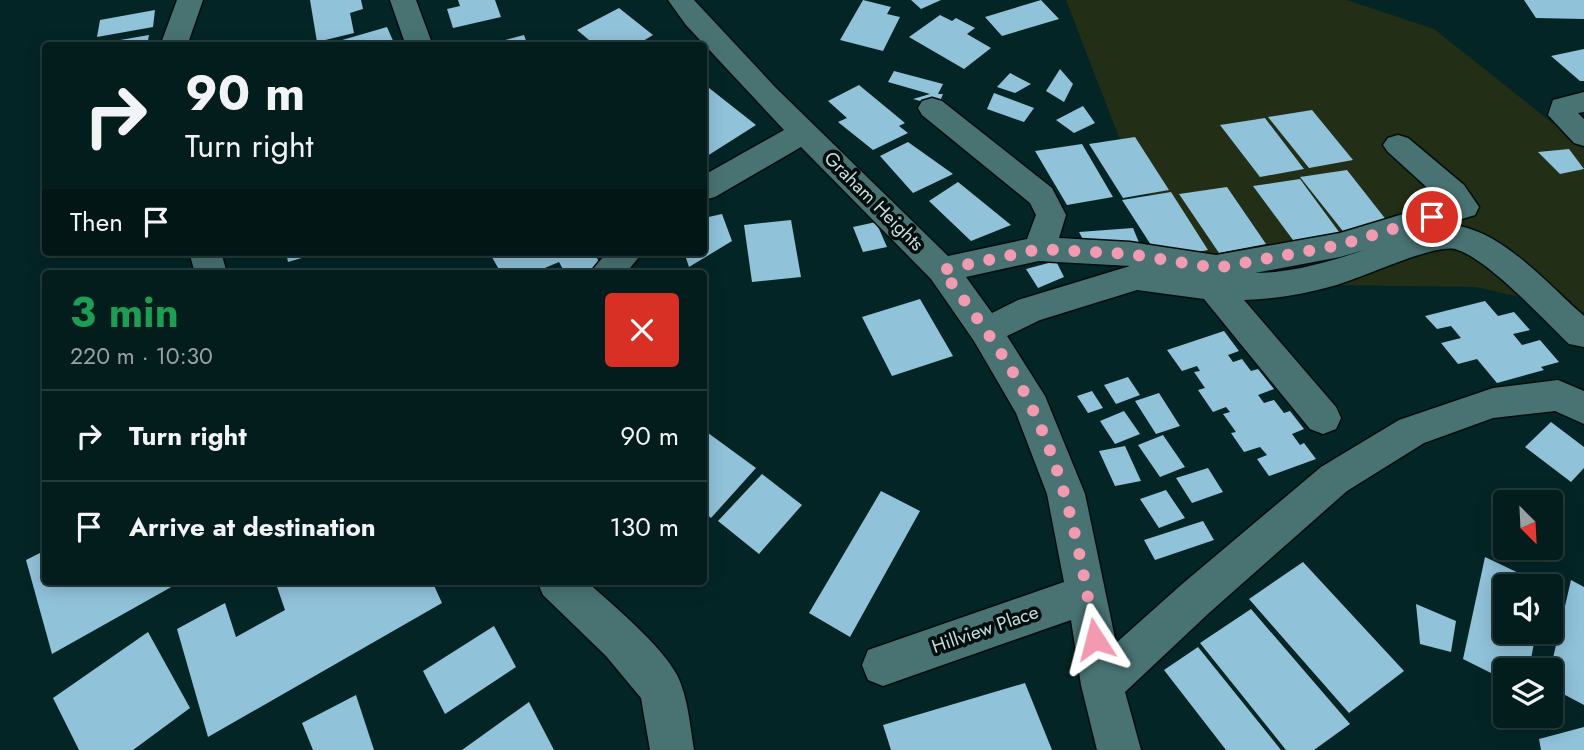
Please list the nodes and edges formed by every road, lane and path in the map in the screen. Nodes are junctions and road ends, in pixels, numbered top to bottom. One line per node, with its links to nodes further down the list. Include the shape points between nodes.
1 (190, 0): 4 (street)
2 (403, 0): 5 (street)
3 (681, 0): 8 (street, Graham Heights)
4 (174, 42)
5 (419, 42)
6 (1584, 102): 9 (street, via 1563,107 1562,115)
7 (932, 108): 12 (street, via 1041,196 1051,215)
8 (804, 132): 11 (street); 15 (street, Graham Heights)
9 (1584, 136)
10 (1398, 145): 12 (street, via 1464,207 1340,245 1216,268 1130,254)
11 (707, 187)
12 (1039, 249): 15 (street)
13 (623, 256): 14 (street)
14 (609, 270)
15 (942, 270): 17 (street, Graham Heights)
16 (1214, 287): 17 (street, via 1137,277 1030,310); 18 (street, via 1301,281 1454,236 1495,256); 20 (street)
17 (986, 331): 22 (street, Graham Heights, via 1032,407 1066,494)
18 (1581, 334)
19 (1584, 408): 24 (street, via 1558,395 1493,403 1412,431 1334,479)
20 (1323, 418)
21 (561, 585): 25 (street, via 621,641 661,688)
22 (1087, 594): 23 (street, Hillview Place); 24 (street, Graham Heights)
23 (883, 665)
24 (1102, 685): 26 (street, Graham Heights)
25 (672, 750)
26 (1119, 750)

